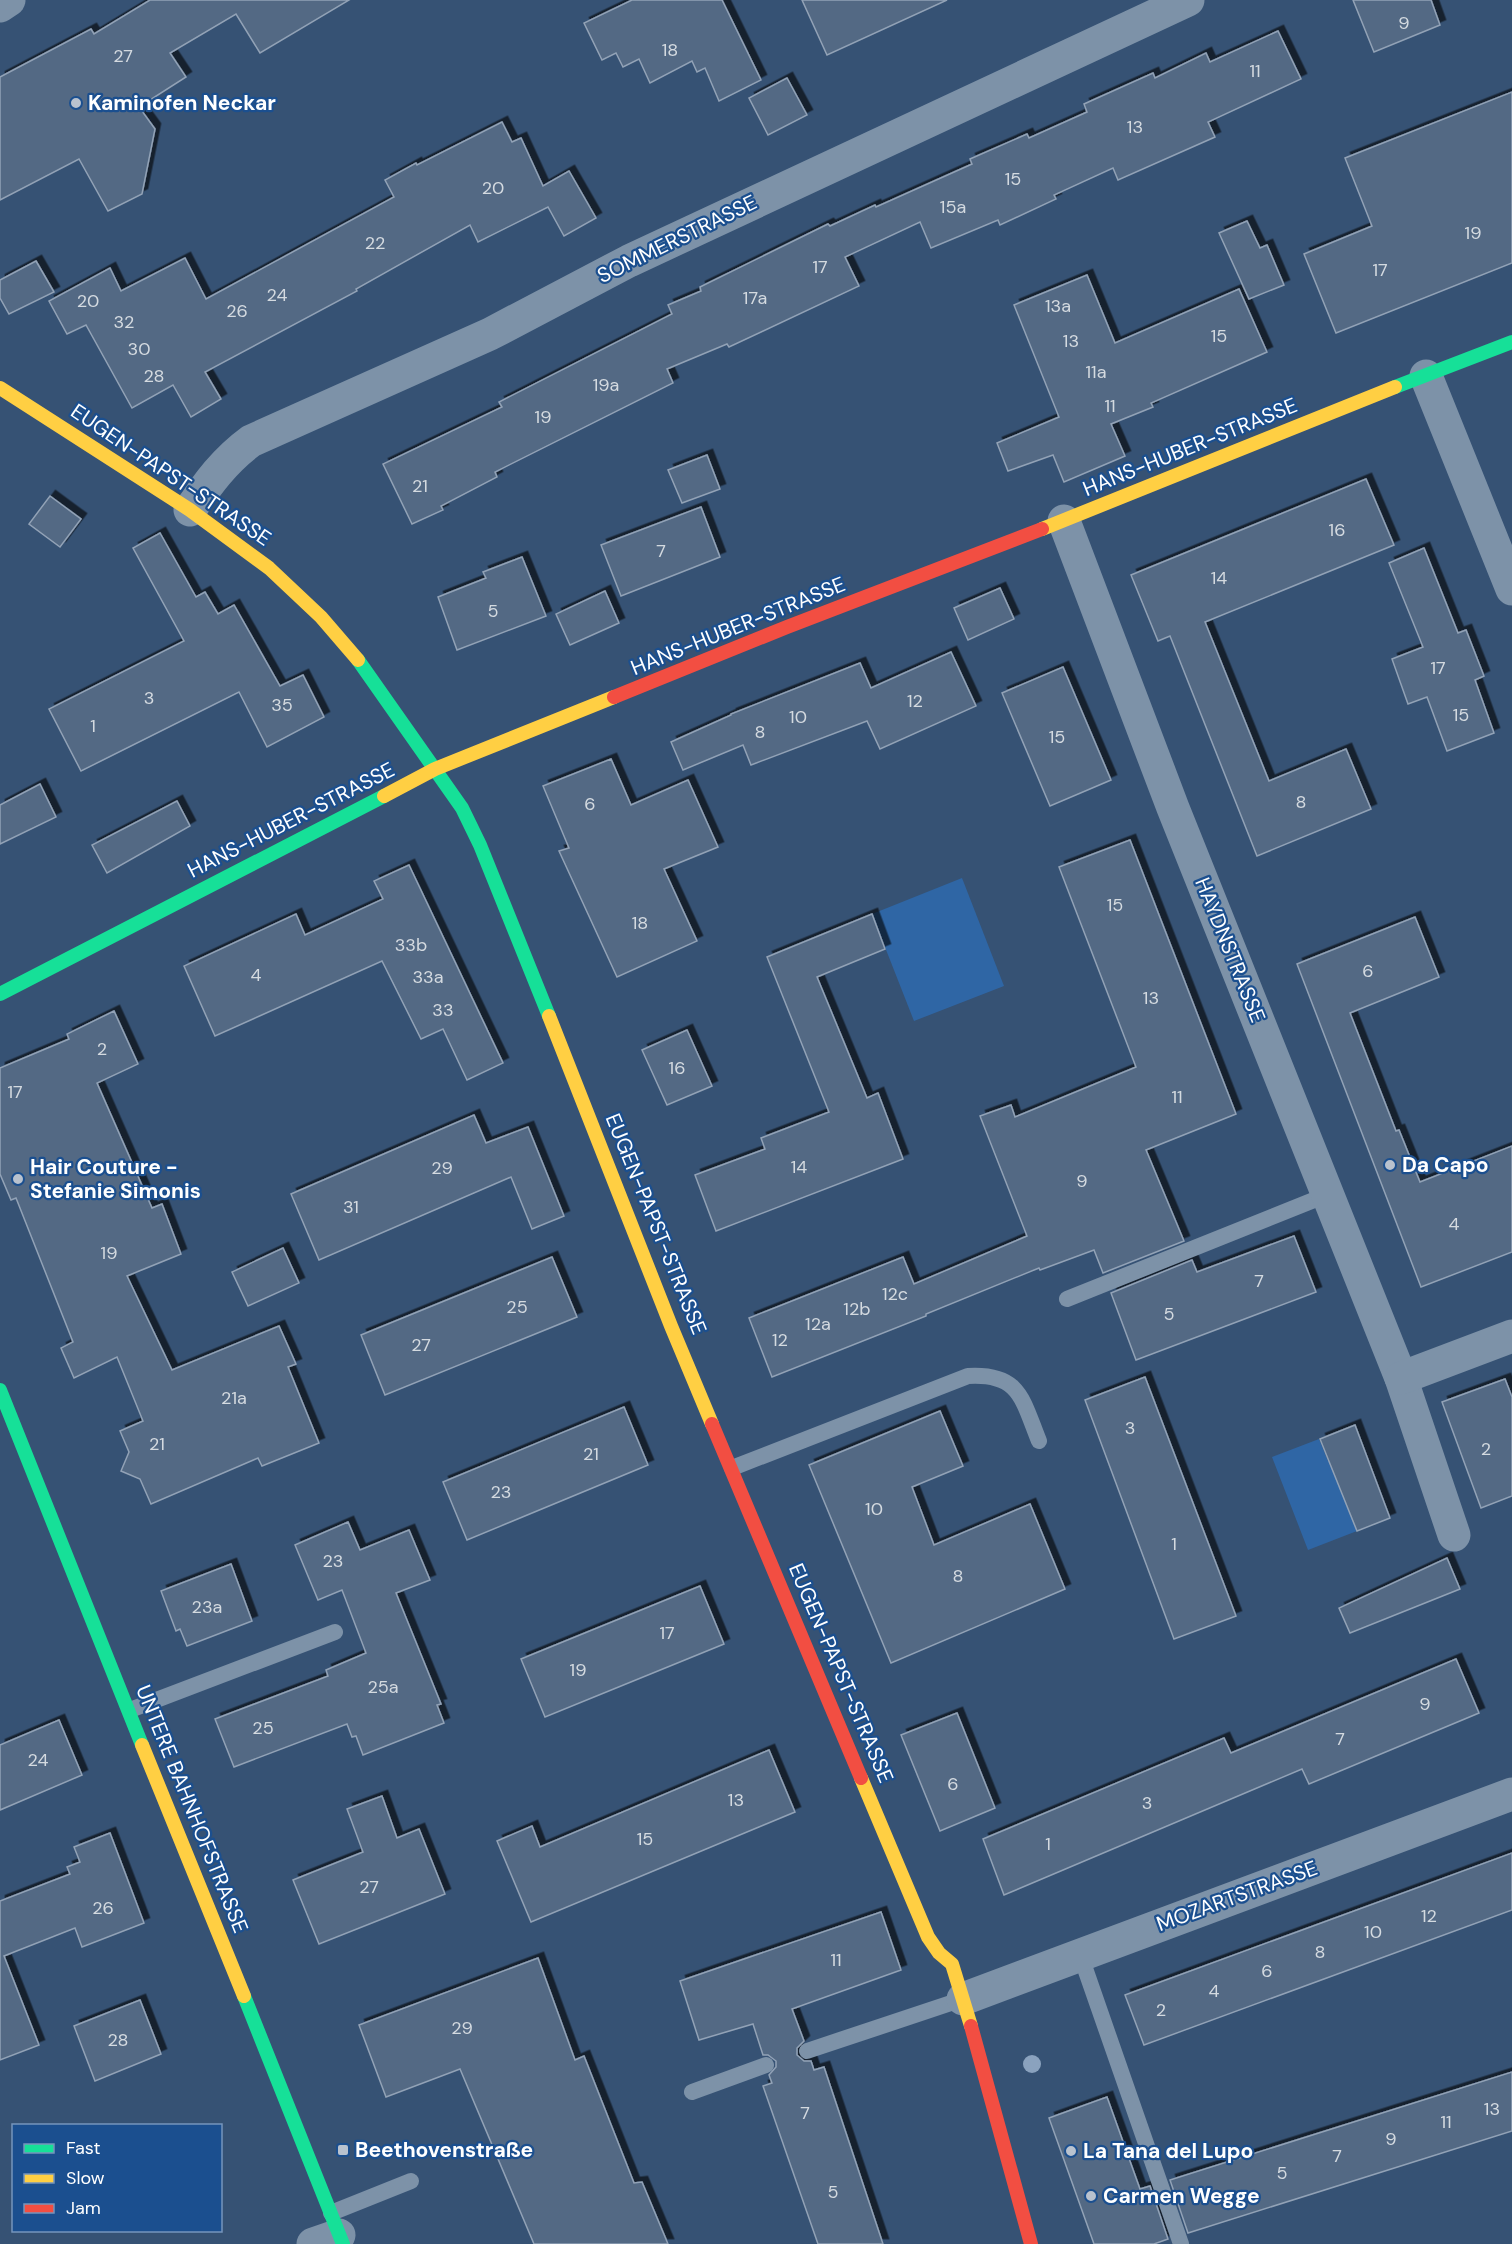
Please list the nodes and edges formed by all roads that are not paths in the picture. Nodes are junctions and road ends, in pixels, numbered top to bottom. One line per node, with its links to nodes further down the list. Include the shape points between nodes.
1 (9, 0): 3 (street)
2 (1188, 0): 7 (street, SOMMERSTRASSE, via 629,261 482,338 251,441 212,477)
3 (0, 6)
4 (1512, 342): 5 (street, HANS-HUBER-STRASSE)
5 (1426, 376): 8 (street, HANS-HUBER-STRASSE); 9 (street)
6 (0, 388): 7 (street, EUGEN-PAPST-STRASSE)
7 (190, 510): 10 (street, EUGEN-PAPST-STRASSE, via 269,568 321,617 380,687)
8 (1064, 521): 10 (street, HANS-HUBER-STRASSE); 12 (street, HAYDNSTRASSE, via 1177,819)
9 (1512, 589)
10 (435, 769): 11 (street, HANS-HUBER-STRASSE); 18 (street, EUGEN-PAPST-STRASSE, via 462,808 480,845 671,1326)
11 (0, 994)
12 (1329, 1194): 13 (lane); 15 (street, HAYDNSTRASSE)
13 (1067, 1299)
14 (1512, 1336): 15 (street)
15 (1401, 1378): 19 (street, HAYDNSTRASSE)
16 (0, 1390): 21 (street, UNTERE BAHNHOFSTRASSE)
17 (1039, 1441): 18 (lane, via 1018,1393 989,1375 968,1376)
18 (732, 1468): 24 (street, EUGEN-PAPST-STRASSE, via 928,1937 952,1964)
19 (1454, 1535)
20 (335, 1632): 21 (lane)
21 (130, 1710): 29 (street, UNTERE BAHNHOFSTRASSE)
22 (1512, 1794): 23 (street, MOZARTSTRASSE)
23 (1080, 1954): 24 (street, MOZARTSTRASSE); 31 (lane)
24 (963, 1999): 25 (lane); 30 (street, EUGEN-PAPST-STRASSE)
25 (807, 2051)
26 (766, 2065): 27 (lane)
27 (692, 2092)
28 (411, 2181): 29 (lane)
29 (332, 2234)
30 (1031, 2244)
31 (1181, 2244)

